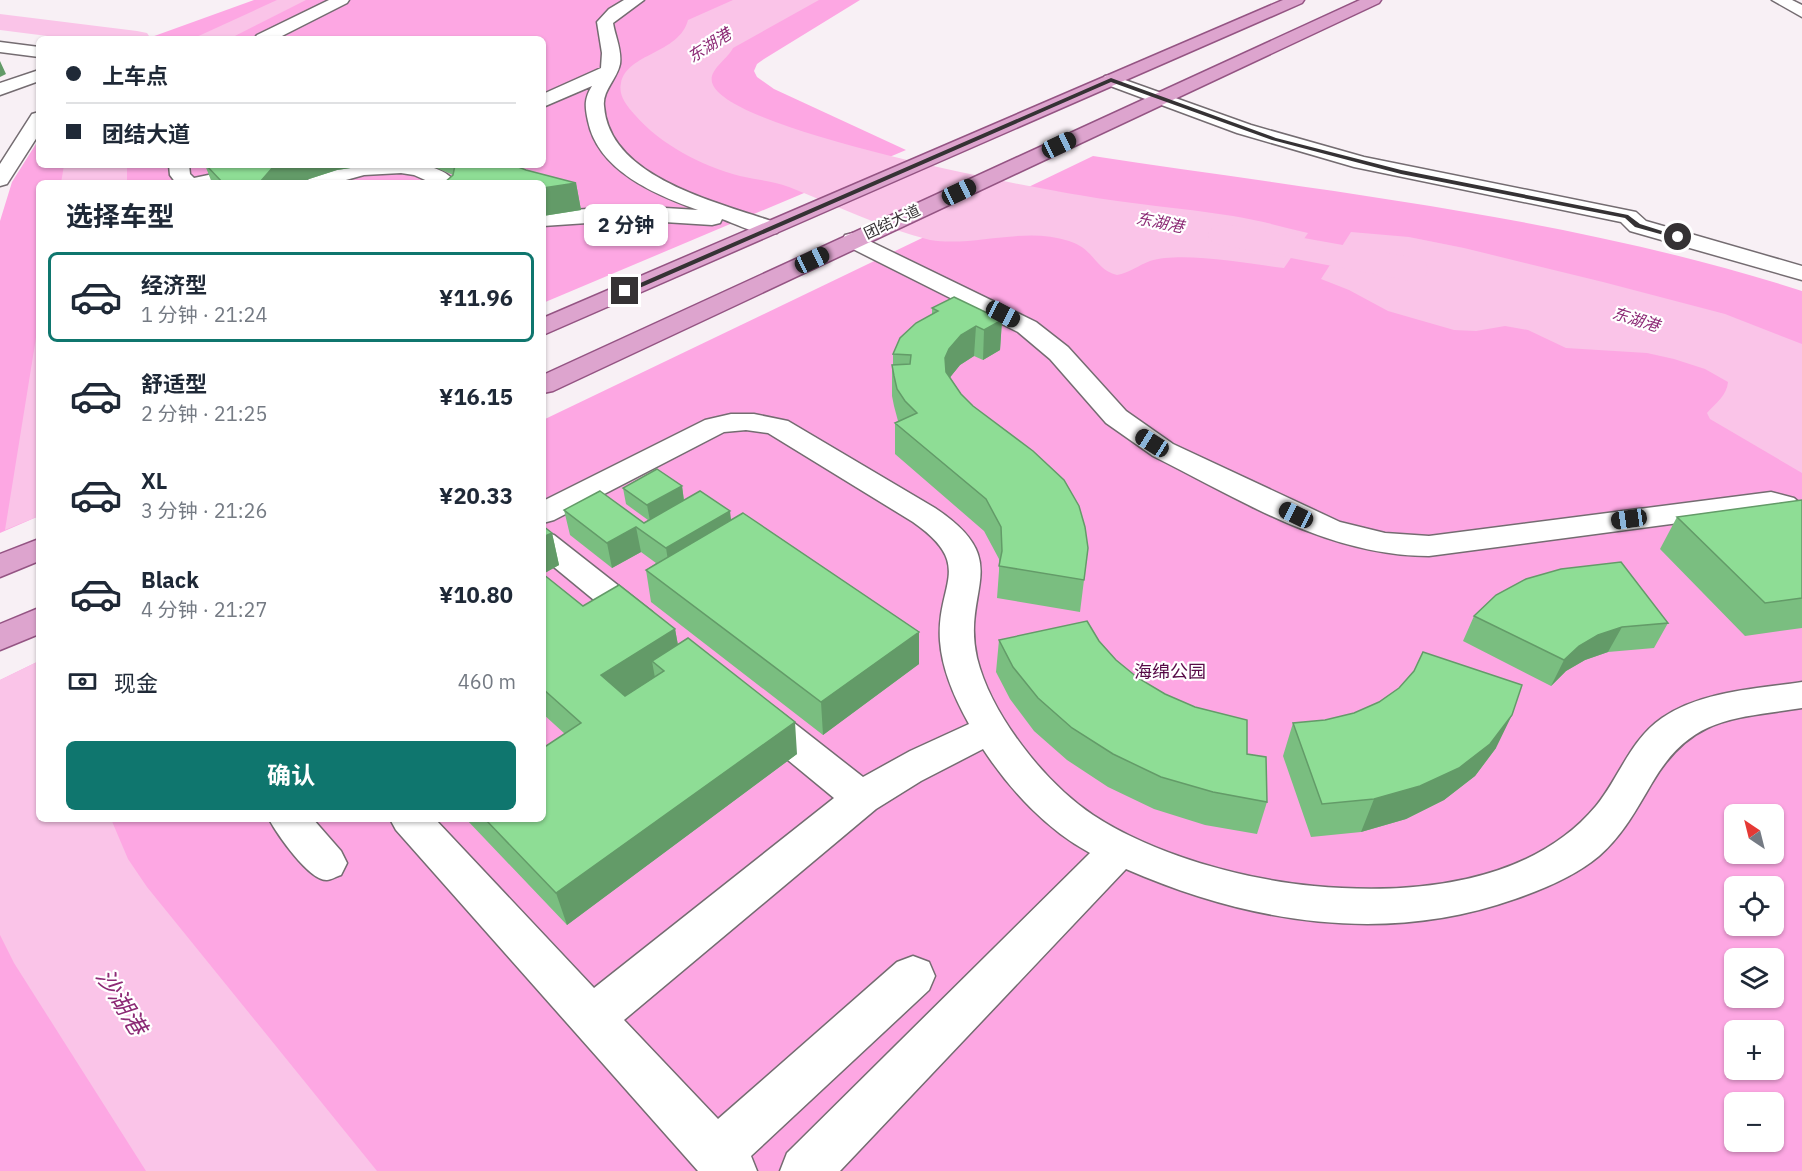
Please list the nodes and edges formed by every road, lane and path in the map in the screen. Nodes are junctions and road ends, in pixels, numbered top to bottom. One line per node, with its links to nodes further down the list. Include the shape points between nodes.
1 (341, 0): 7 (street)
2 (636, 0): 10 (street, via 605,22 611,63)
3 (1296, 0): 12 (main road)
4 (1373, 0): 14 (main road, 团结大道)
5 (1780, 0): 6 (street)
6 (1802, 12)
7 (269, 36)
8 (0, 47): 9 (street)
9 (36, 52)
10 (607, 72): 15 (street); 29 (street, via 594,108 609,147 622,163 658,186)
11 (36, 76): 13 (street)
12 (1111, 80): 14 (street); 29 (main road, via 815,208)
13 (0, 89)
14 (1162, 97): 30 (main road, 团结大道); 31 (street, via 1274,139 1401,172 1628,217 1638,226)
15 (546, 99)
16 (36, 123): 17 (street)
17 (21, 147): 18 (street); 22 (street)
18 (0, 148)
19 (272, 168): 23 (street)
20 (385, 168): 24 (street, via 352,171)
21 (402, 168): 25 (street, via 430,173)
22 (0, 180)
23 (214, 180)
24 (325, 180)
25 (440, 180)
26 (562, 196): 27 (street)
27 (653, 214): 28 (street); 29 (street)
28 (546, 219)
29 (760, 225): 32 (main road)
30 (859, 238): 33 (main road, 团结大道); 35 (street, via 1039,334 1116,417 1163,450 1340,534 1399,545 1429,546 1771,501)
31 (1802, 273)
32 (546, 326)
33 (546, 384)
34 (546, 511): 44 (street, via 715,426 737,422 778,427 923,515 960,549 967,568 958,614 957,650)
35 (1802, 520)
36 (546, 544): 40 (street)
37 (36, 550): 38 (main road)
38 (0, 566)
39 (36, 621): 41 (main road)
40 (661, 637)
41 (0, 638)
42 (1802, 695): 48 (street, via 1726,707 1677,726 1662,740 1594,837 1541,871 1458,898 1369,907 1289,902 1208,883)
43 (734, 696): 45 (street)
44 (989, 731): 45 (street, via 935,754); 48 (street, via 1023,774 1069,819)
45 (862, 798): 51 (street)
46 (292, 822): 49 (street)
47 (413, 822): 51 (street)
48 (1120, 849): 53 (street)
49 (326, 863)
50 (913, 976): 52 (street)
51 (592, 1018): 52 (street)
52 (724, 1163)
53 (805, 1171)

